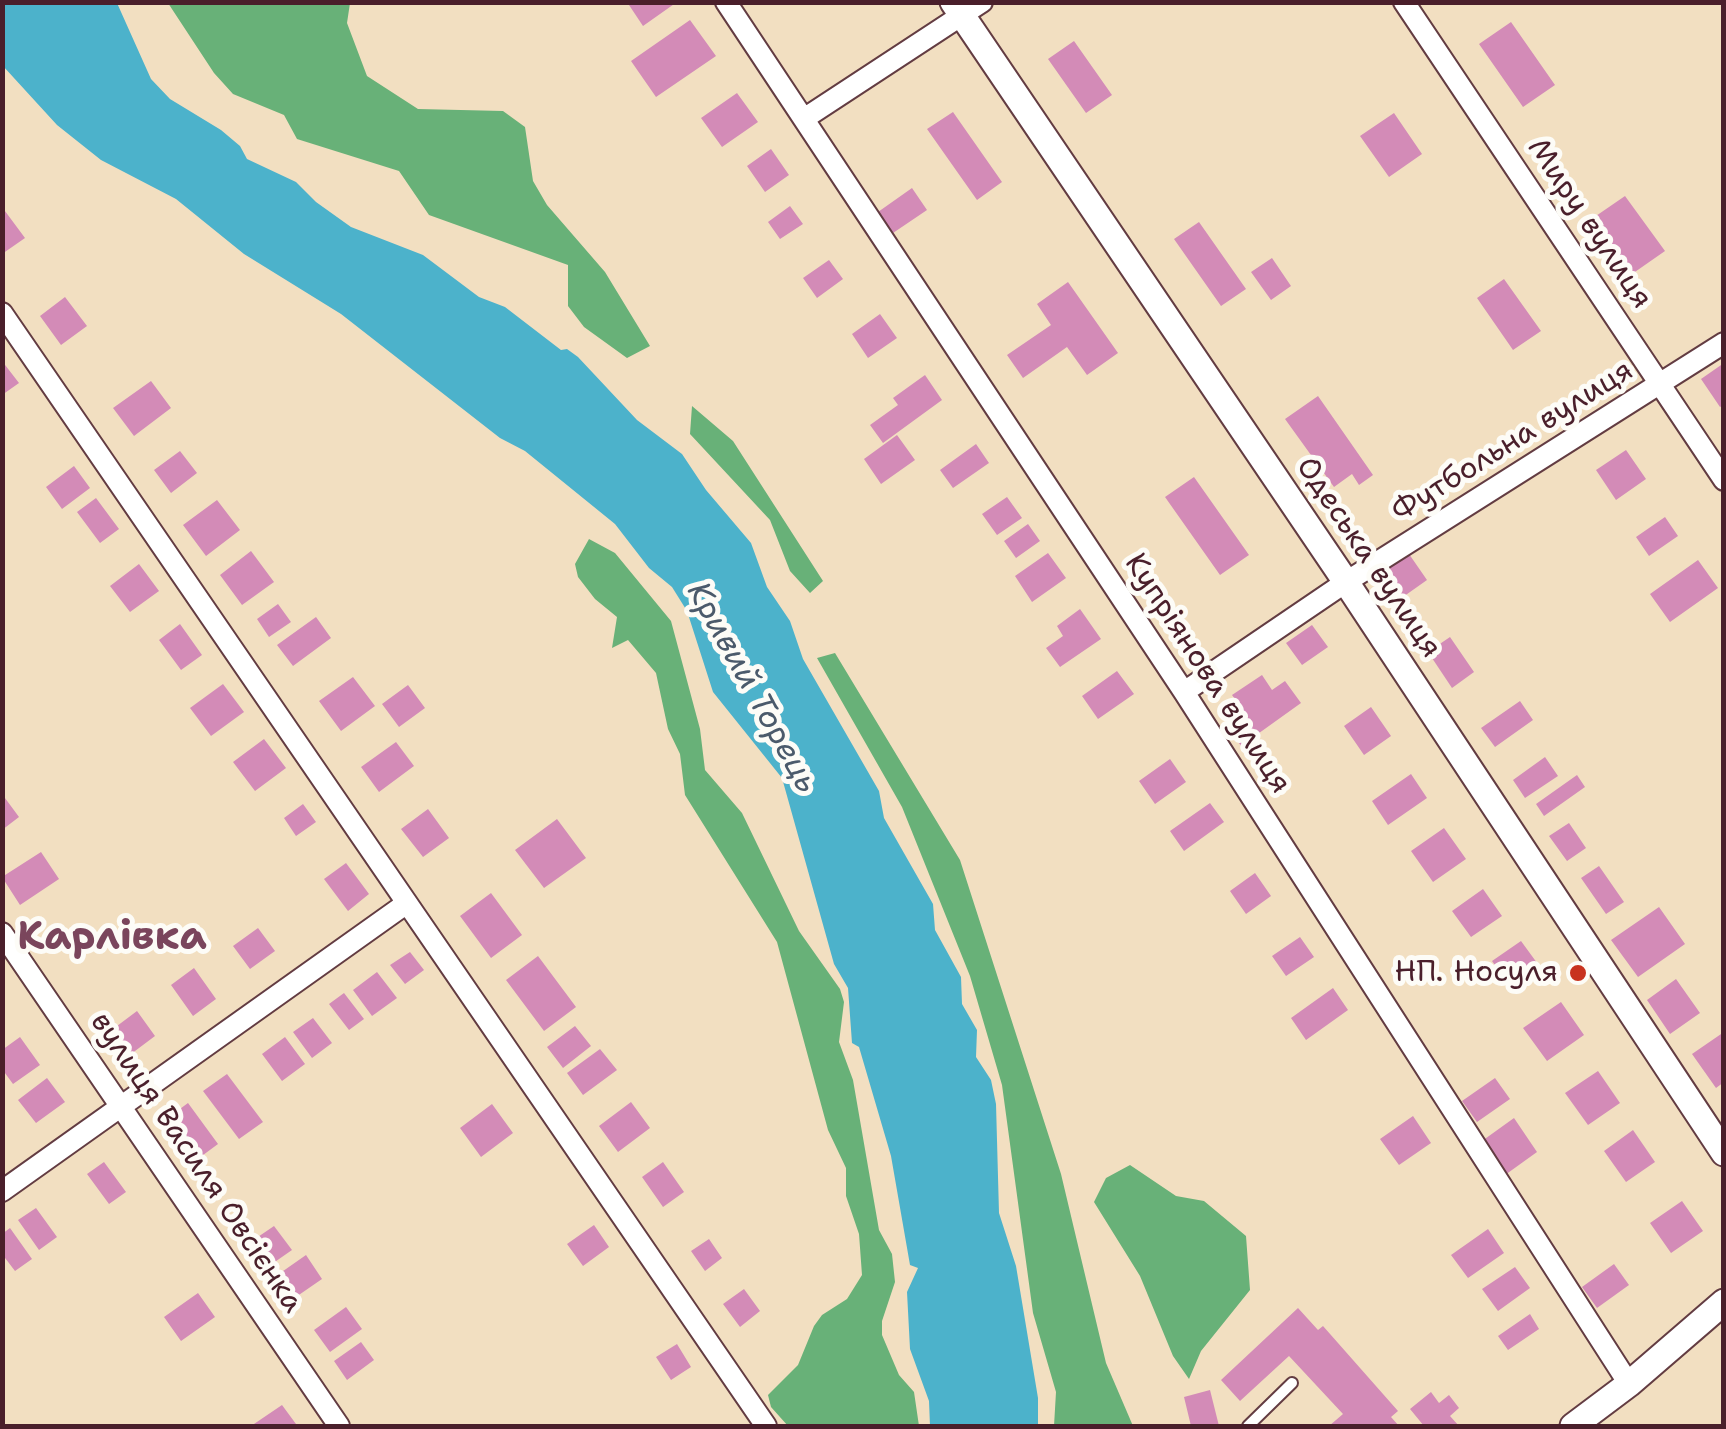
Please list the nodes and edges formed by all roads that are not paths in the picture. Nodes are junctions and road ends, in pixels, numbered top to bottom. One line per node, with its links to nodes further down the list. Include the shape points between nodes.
1 (726, 2): 4 (street, Купріянова вулиця)
2 (1404, 2): 7 (street, Миру вулиця)
3 (966, 7): 4 (street); 9 (street, Одеська вулиця)
4 (805, 118): 10 (street, Купріянова вулиця)
5 (2, 313): 11 (street)
6 (1724, 343): 7 (street, Футбольна вулиця)
7 (1662, 385): 8 (street, Миру вулиця); 9 (street, Футбольна вулиця)
8 (1724, 480)
9 (1346, 582): 10 (street, Футбольна вулиця); 14 (street, Одеська вулиця)
10 (1184, 692): 18 (street, Купріянова вулиця)
11 (407, 903): 13 (street); 20 (street)
12 (2, 934): 13 (street, вулиця Василя Овсієнка)
13 (123, 1106): 15 (street); 19 (street, вулиця Василя Овсієнка)
14 (1724, 1153)
15 (2, 1190)
16 (1724, 1302): 18 (street)
17 (1292, 1384): 21 (lane)
18 (1630, 1384): 22 (street)
19 (339, 1426)
20 (766, 1426)
21 (1248, 1426)
22 (1573, 1426)

